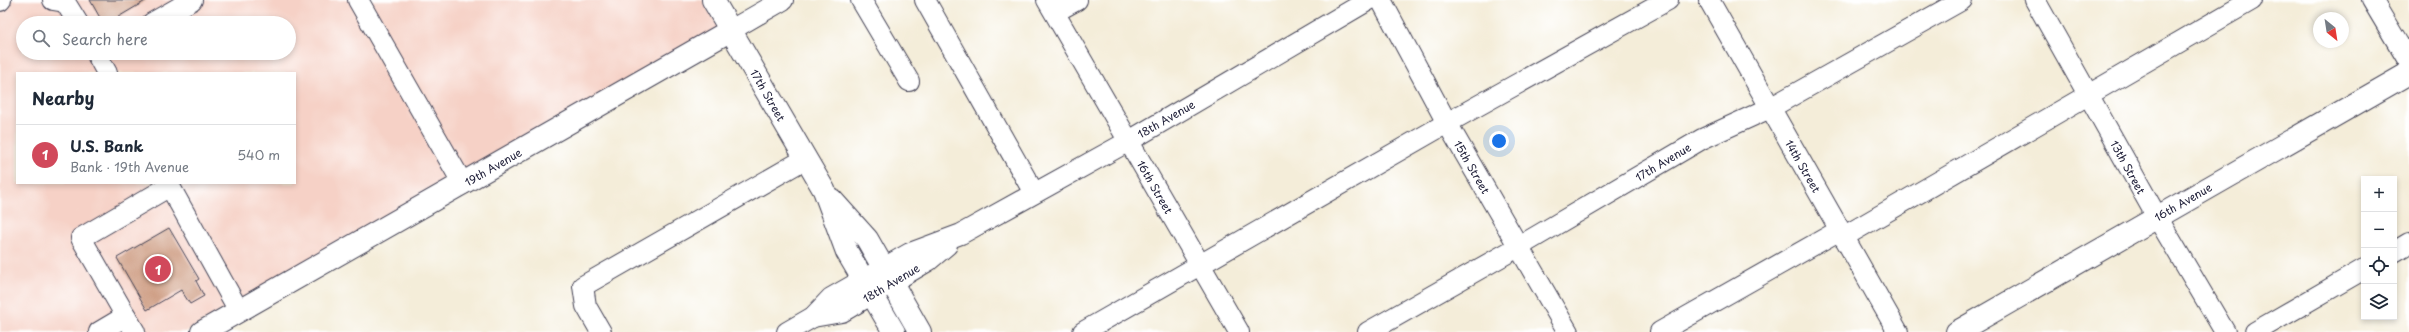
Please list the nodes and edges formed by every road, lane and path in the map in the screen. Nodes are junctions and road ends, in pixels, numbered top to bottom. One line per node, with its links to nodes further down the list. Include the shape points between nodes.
1 (53, 0): 18 (street, via 65,2)
2 (192, 0): 19 (street)
3 (358, 0): 31 (street)
4 (713, 0): 20 (main road, 17th Street)
5 (783, 0): 20 (street, 19th Avenue)
6 (861, 0): 25 (street)
7 (925, 0): 34 (street)
8 (1076, 0): 17 (street)
9 (1369, 0): 29 (street, 18th Avenue)
10 (1381, 0): 28 (street, 15th Street)
11 (1668, 0): 28 (street)
12 (1710, 0): 27 (street, 14th Street)
13 (1962, 0): 27 (street, 17th Avenue)
14 (2035, 0): 26 (street, 13th Street)
15 (2252, 0): 26 (street)
16 (2372, 0): 22 (street)
17 (1051, 6): 29 (street, 16th Street)
18 (74, 16)
19 (164, 16)
20 (731, 30): 30 (main road, 17th Street); 31 (main road, 19th Avenue)
21 (101, 60): 23 (street)
22 (2409, 62)
23 (107, 72)
24 (2409, 73): 35 (main road, 16th Avenue)
25 (909, 81)
26 (2088, 94): 35 (street, 13th Street); 36 (street)
27 (1770, 108): 36 (street, 14th Street); 38 (street, 17th Avenue, via 1702,138)
28 (1447, 123): 38 (street, 15th Street); 40 (street)
29 (1129, 141): 34 (street, 18th Avenue); 40 (street, 16th Street)
30 (805, 159): 33 (main road, 17th Street); 48 (street, via 583,286 586,306)
31 (463, 184): 44 (main road, 19th Avenue)
32 (169, 185): 44 (street); 45 (street, via 81,238)
33 (824, 190): 42 (main road, 17th Street, via 867,239); 43 (main road, 17th Street, via 847,252)
34 (1034, 193): 42 (street, 18th Avenue, via 961,234 928,261)
35 (2157, 217): 58 (main road, 16th Avenue); 59 (street, 13th Street)
36 (1841, 233): 56 (street); 57 (street, 14th Street)
37 (2409, 243): 39 (street)
38 (1518, 248): 54 (street, 17th Avenue); 55 (street, 15th Street)
39 (2397, 250)
40 (1200, 265): 52 (street); 53 (street, 16th Street)
41 (2361, 271): 60 (street)
42 (888, 275): 43 (street, 18th Avenue); 51 (main road, 17th Street)
43 (867, 287): 49 (street, 18th Avenue, via 831,298 813,317); 50 (main road, 17th Street)
44 (239, 311): 47 (main road, 19th Avenue)
45 (130, 324): 46 (street)
46 (99, 332)
47 (202, 332)
48 (601, 332)
49 (787, 332)
50 (894, 332)
51 (920, 332)
52 (1083, 332)
53 (1239, 332)
54 (1368, 332)
55 (1568, 332)
56 (1660, 332)
57 (1898, 332)
58 (1957, 332)
59 (2225, 332)
60 (2255, 332)

